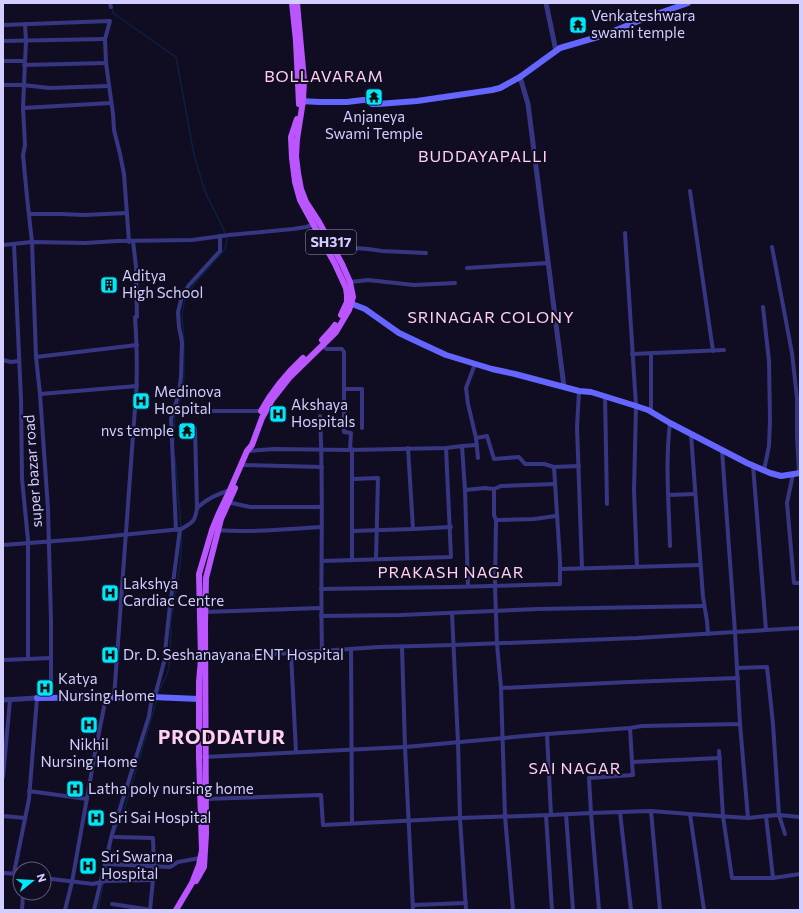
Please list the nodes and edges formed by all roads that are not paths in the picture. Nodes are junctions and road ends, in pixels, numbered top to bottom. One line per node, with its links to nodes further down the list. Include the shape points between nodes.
1 (292, 3): 5 (main road)
2 (297, 3): 5 (main road)
3 (546, 3): 11 (street)
4 (688, 3): 11 (main road)
5 (296, 13): 19 (main road)
6 (25, 24): 7 (street); 8 (street, via 110,21); 10 (street, super bazar road)
7 (3, 25)
8 (105, 39): 10 (street); 14 (street)
9 (3, 41): 10 (street)
10 (26, 41): 13 (street, super bazar road)
11 (556, 51): 15 (main road)
12 (3, 61): 13 (street)
13 (25, 63): 14 (street); 17 (street, super bazar road)
14 (106, 63): 18 (street)
15 (520, 77): 19 (main road, via 492,90 417,101 372,104 366,100); 36 (street, via 528,104)
16 (3, 85): 17 (street)
17 (23, 85): 18 (street, via 49,88); 21 (street, super bazar road)
18 (109, 86): 20 (street)
19 (301, 101): 25 (main road, via 299,117 291,137 300,200)
20 (112, 103): 21 (street); 23 (street, via 114,130 124,174)
21 (23, 108): 24 (street, super bazar road, via 23,155)
22 (690, 191): 45 (street)
23 (127, 213): 24 (street); 29 (street)
24 (29, 214): 28 (street, super bazar road)
25 (316, 223): 27 (street, via 293,229); 33 (main road, SH317); 35 (main road)
26 (625, 233): 47 (street)
27 (224, 236): 29 (street); 59 (street, via 220,251 182,296 178,312 182,342 181,376)
28 (32, 242): 29 (street); 31 (street); 48 (street, super bazar road)
29 (131, 242): 42 (street, via 136,267)
30 (3, 244): 31 (street)
31 (14, 244): 50 (street)
32 (772, 247): 83 (street, via 792,353 797,398)
33 (336, 252): 34 (street, via 354,248); 35 (main road, SH317)
34 (426, 253)
35 (337, 261): 38 (main road, SH317); 40 (main road)
36 (548, 263): 37 (street); 53 (street)
37 (467, 268)
38 (350, 282): 39 (street, via 368,280 414,285); 40 (main road, SH317, via 353,297)
39 (455, 283)
40 (349, 303): 43 (main road, SH317, via 336,332); 51 (main road, via 365,309 399,333 446,355); 60 (main road, via 332,329 271,393)
41 (763, 306): 82 (street, via 769,361 770,420 769,446)
42 (137, 345): 48 (street); 52 (street)
43 (322, 346): 54 (street, via 327,349 343,350); 72 (main road, SH317, via 290,377 272,400)
44 (724, 350): 45 (street)
45 (713, 351): 46 (street)
46 (651, 353): 47 (street); 61 (street)
47 (632, 354): 58 (street)
48 (36, 357): 56 (street, super bazar road)
49 (3, 360): 50 (street)
50 (19, 361): 106 (street, via 22,479)
51 (475, 364): 53 (main road); 67 (street, via 466,388)
52 (137, 386): 56 (street); 104 (street)
53 (564, 387): 55 (main road)
54 (344, 389): 64 (street, via 362,389); 74 (street, via 344,432 351,433)
55 (579, 392): 57 (main road); 78 (street)
56 (40, 394): 105 (street, super bazar road)
57 (605, 396): 58 (main road); 92 (street)
58 (636, 406): 61 (main road); 113 (street, via 634,491)
59 (174, 411): 60 (street); 99 (street, via 171,419)
60 (261, 411): 72 (main road, via 248,444)
61 (651, 412): 63 (main road)
62 (320, 416): 73 (street)
63 (670, 423): 66 (main road); 90 (street)
64 (362, 428)
65 (195, 429): 94 (street)
66 (691, 433): 75 (main road); 89 (street)
67 (476, 438): 68 (street); 81 (street, via 487,436 494,459 519,457 525,464 544,464)
68 (477, 445): 69 (street); 76 (street)
69 (462, 446): 71 (street); 88 (street)
70 (408, 448): 71 (street); 74 (street); 100 (street)
71 (446, 448): 98 (street)
72 (249, 449): 73 (street); 77 (main road, SH317)
73 (322, 449): 74 (street); 80 (street)
74 (351, 450): 84 (street)
75 (722, 450): 79 (main road); 128 (street)
76 (478, 458)
77 (242, 465): 80 (street); 87 (main road, SH317); 91 (main road, SH317)
78 (579, 466): 81 (street); 114 (street)
79 (753, 466): 82 (main road); 127 (street)
80 (322, 467): 93 (street)
81 (554, 468): 85 (street)
82 (764, 470): 83 (main road, via 781,476)
83 (797, 474): 116 (street, via 787,503 794,583)
84 (353, 479): 102 (street, via 378,478); 103 (street)
85 (555, 484): 86 (street, via 501,486); 95 (street)
86 (494, 489): 88 (street); 96 (street)
87 (230, 490): 91 (main road, SH317); 94 (street, via 213,496)
88 (465, 490): 117 (street)
89 (695, 494): 90 (street); 112 (street)
90 (669, 495): 108 (street)
91 (226, 502): 93 (street, via 250,507); 101 (main road, SH317, via 219,513)
92 (607, 504)
93 (322, 507): 97 (street)
94 (197, 508): 99 (street, via 193,521)
95 (556, 516): 96 (street); 115 (street)
96 (496, 520): 118 (street)
97 (322, 527): 101 (street); 111 (street)
98 (451, 527): 100 (street); 109 (street, via 451,557)
99 (178, 529): 104 (street); 144 (street, via 164,662 156,692)
100 (412, 529): 102 (street)
101 (215, 530): 123 (main road, SH317, via 200,574)
102 (376, 530): 103 (street); 109 (street)
103 (352, 531): 110 (street)
104 (126, 534): 105 (street); 147 (street)
105 (49, 541): 106 (street); 137 (street, super bazar road)
106 (28, 543): 107 (street); 136 (street)
107 (3, 545)
108 (670, 546)
109 (376, 559): 110 (street)
110 (352, 560): 111 (street)
111 (322, 561): 119 (street)
112 (700, 565): 113 (street); 120 (street)
113 (638, 567): 114 (street)
114 (582, 568): 115 (street)
115 (560, 569): 118 (street, via 560,584)
116 (800, 583)
117 (468, 586): 118 (street); 119 (street)
118 (495, 586): 122 (street)
119 (321, 589): 121 (street)
120 (704, 606): 122 (street); 129 (street)
121 (321, 608): 123 (street); 125 (street)
122 (496, 611): 124 (street); 130 (street)
123 (203, 612): 138 (main road, SH317)
124 (452, 613): 125 (street); 131 (street)
125 (321, 616): 134 (street)
126 (800, 628): 127 (street)
127 (766, 630): 128 (street)
128 (735, 632): 129 (street); 140 (street)
129 (708, 634): 130 (street)
130 (497, 644): 131 (street); 142 (street)
131 (454, 645): 132 (street); 155 (street)
132 (402, 647): 133 (street); 156 (street)
133 (351, 649): 134 (street); 157 (street)
134 (322, 651): 135 (street)
135 (291, 653): 138 (street); 159 (street)
136 (28, 658): 137 (street); 139 (street)
137 (51, 658): 146 (street, super bazar road)
138 (203, 659): 148 (main road, SH317); 161 (main road, SH317)
139 (3, 660)
140 (737, 668): 141 (street); 174 (street, via 767,667)
141 (738, 678): 142 (street); 151 (street)
142 (501, 688): 154 (street)
143 (106, 697): 146 (main road); 147 (main road); 166 (street)
144 (152, 697): 147 (main road); 148 (main road); 189 (street)
145 (37, 698): 146 (main road); 150 (street); 165 (street)
146 (51, 698)
147 (114, 698)
148 (199, 699): 160 (main road, SH317)
149 (3, 700): 150 (street)
150 (10, 700): 164 (street)
151 (740, 724): 152 (street); 182 (street)
152 (630, 728): 153 (street); 163 (street)
153 (547, 734): 154 (street); 173 (street)
154 (502, 738): 155 (street); 176 (street)
155 (458, 742): 156 (street); 181 (street)
156 (405, 747): 157 (street); 183 (street)
157 (352, 749): 159 (street); 184 (street)
158 (719, 751): 162 (street)
159 (296, 752): 161 (street)
160 (200, 757): 161 (street); 167 (main road, SH317)
161 (206, 757): 167 (main road, SH317)
162 (720, 758): 163 (street); 177 (street)
163 (632, 762): 170 (street, via 633,775 589,778)
164 (3, 777)
165 (29, 791): 166 (street); 180 (street)
166 (87, 799): 195 (street)
167 (203, 799): 184 (street, via 321,795 323,825); 187 (main road, SH317); 204 (main road, SH317, via 206,834 204,867)
168 (651, 811): 169 (street); 172 (street); 212 (street)
169 (620, 812): 170 (street); 211 (street)
170 (591, 813): 171 (street); 210 (street)
171 (566, 814): 173 (street); 209 (street)
172 (690, 814): 177 (street); 213 (street)
173 (548, 815): 176 (street); 208 (street)
174 (779, 815): 178 (street); 179 (street); 185 (street)
175 (3, 816): 180 (street)
176 (505, 816): 181 (street); 207 (street)
177 (723, 816): 182 (street); 192 (street, via 732,878)
178 (766, 816): 182 (street); 192 (street)
179 (800, 817)
180 (25, 818): 188 (street)
181 (460, 818): 183 (street); 197 (street)
182 (748, 818)
183 (409, 820): 184 (street); 199 (street)
184 (352, 824)
185 (785, 834)
186 (115, 837): 190 (street, via 153,838)
187 (200, 858): 190 (street, via 170,866); 203 (main road, SH317, via 192,883)
188 (16, 861)
189 (104, 864): 190 (street); 196 (street)
190 (154, 865): 194 (street)
191 (800, 874): 192 (street)
192 (773, 878)
193 (52, 879): 195 (street)
194 (153, 880): 196 (street); 202 (street, via 150,910)
195 (72, 882): 196 (street); 200 (street)
196 (100, 882): 201 (street)
197 (466, 903): 199 (street); 206 (street)
198 (112, 904): 202 (street)
199 (413, 904): 205 (street)
200 (65, 910)
201 (94, 910)
202 (145, 910)
203 (176, 910)
204 (181, 910)
205 (413, 910)
206 (466, 910)
207 (513, 910)
208 (552, 910)
209 (573, 910)
210 (599, 910)
211 (630, 910)
212 (660, 910)
213 (704, 910)

